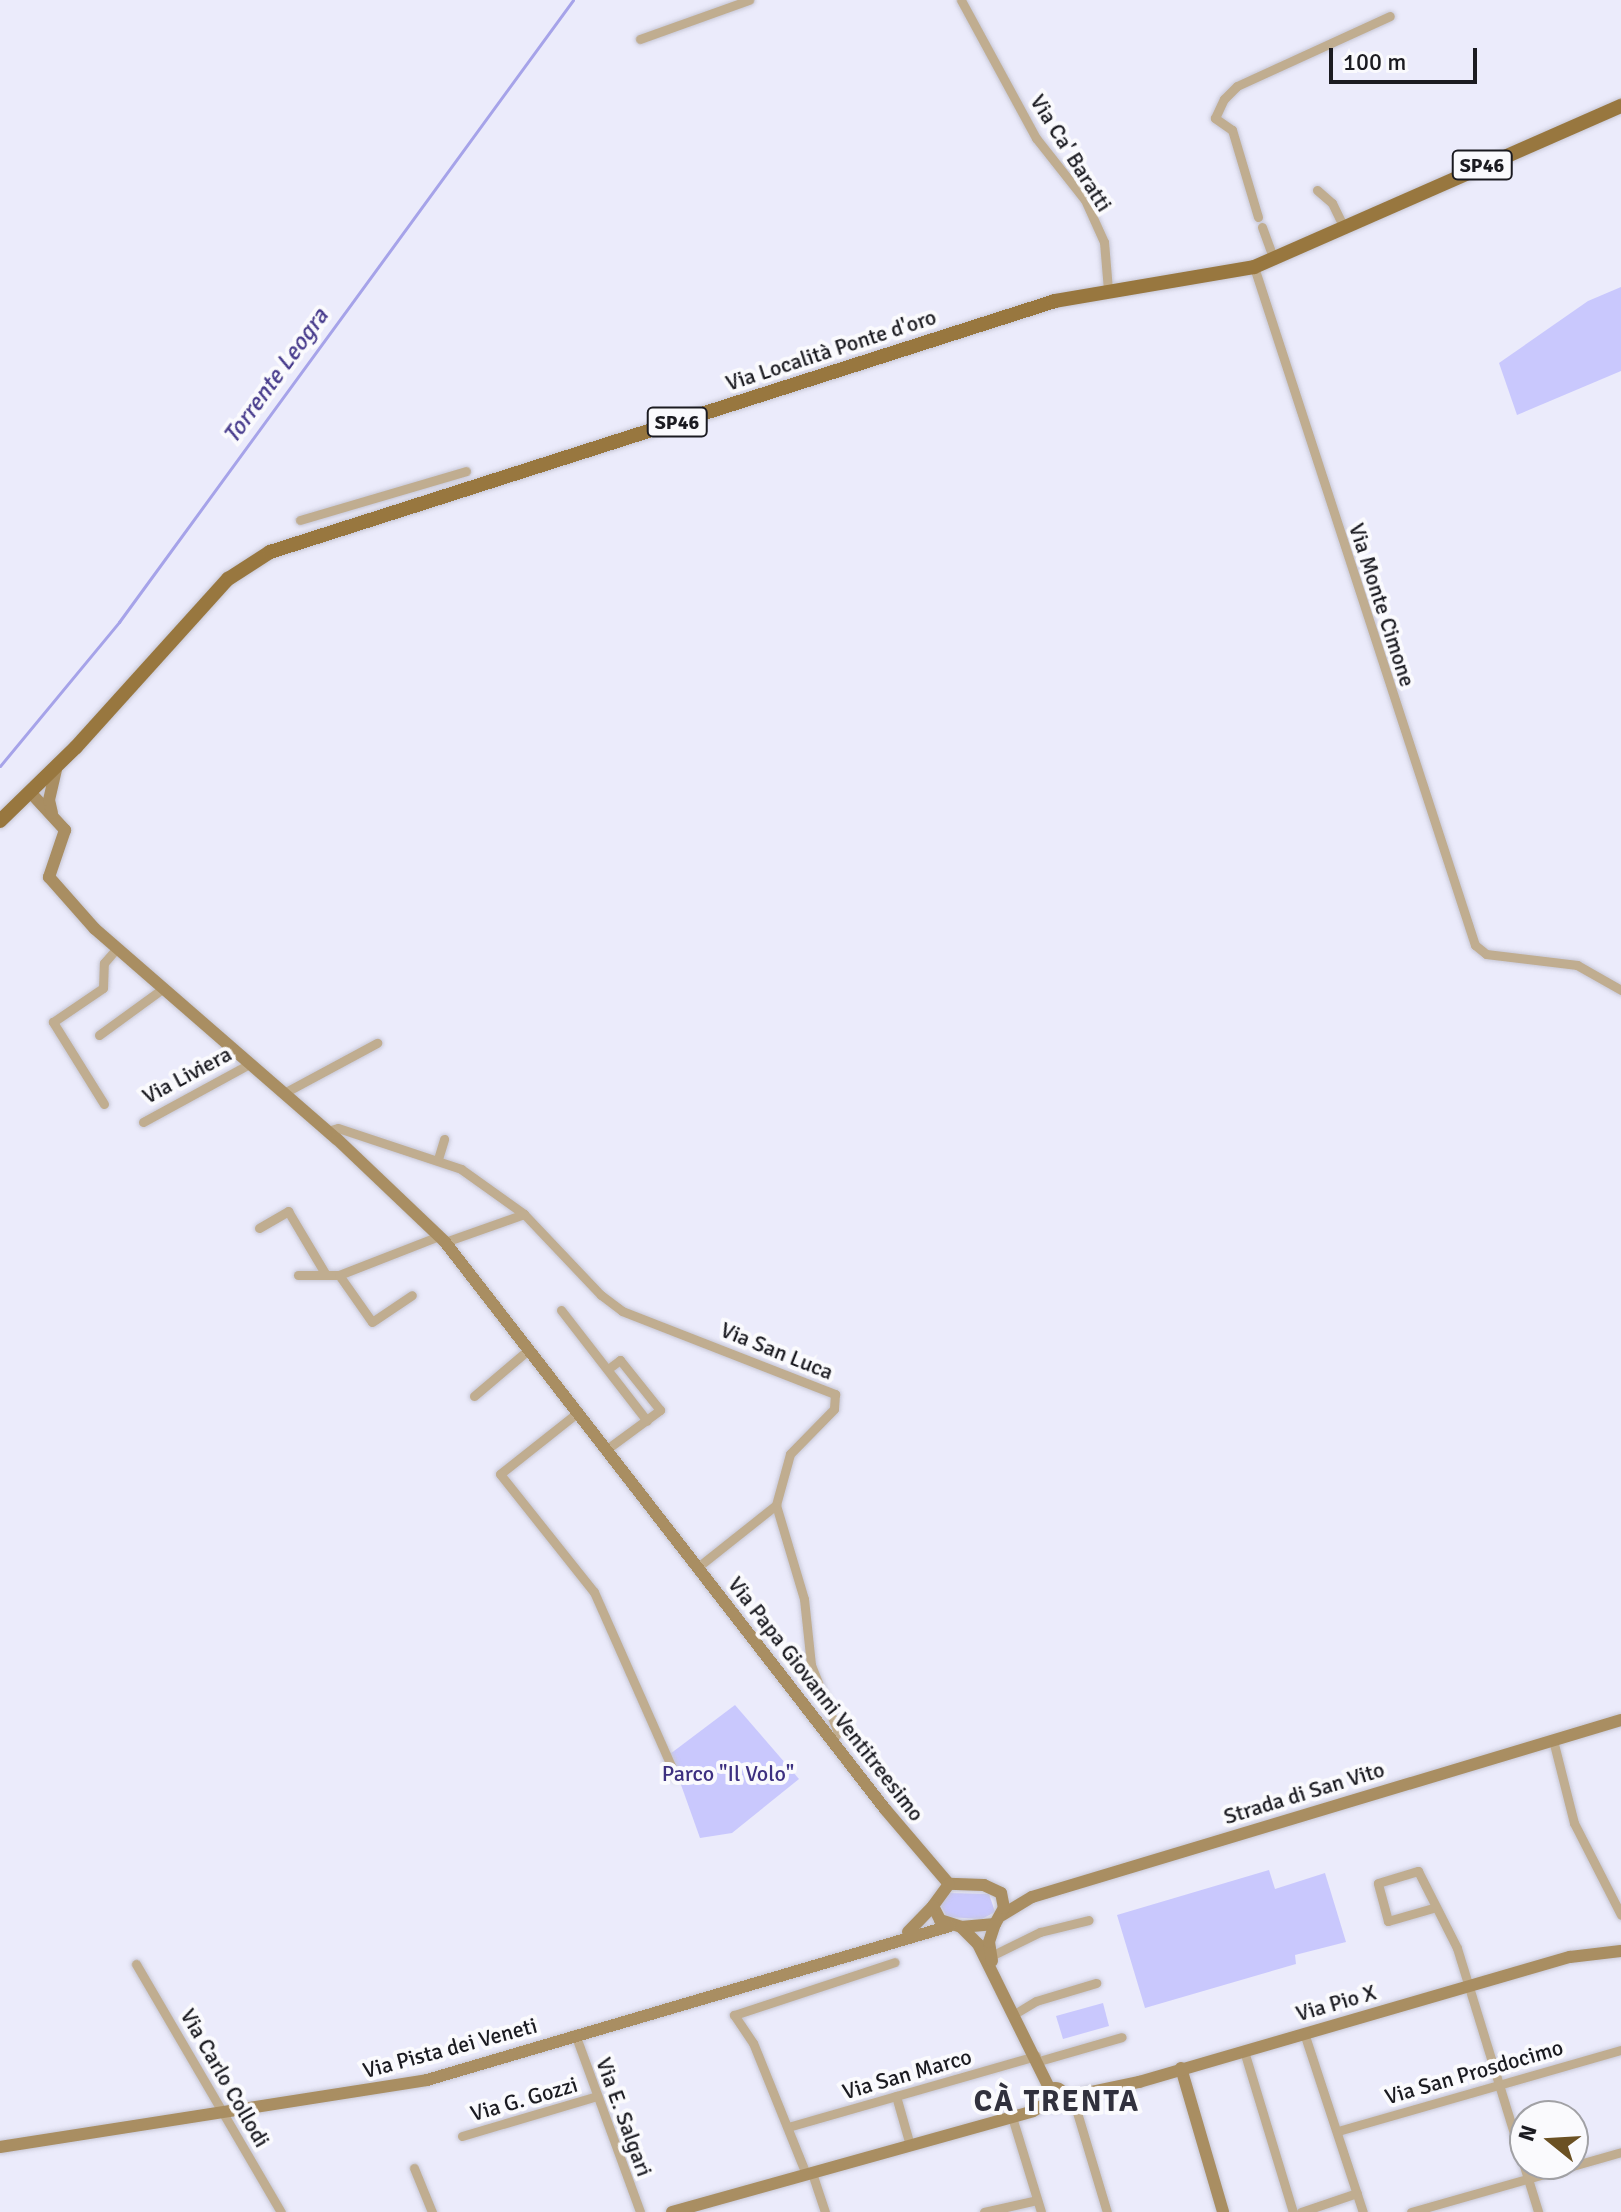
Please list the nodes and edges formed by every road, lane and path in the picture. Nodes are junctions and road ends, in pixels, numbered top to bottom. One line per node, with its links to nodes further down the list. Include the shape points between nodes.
1 (749, 0): 4 (street)
2 (961, 0): 10 (street, Via Ca' Baratti, via 1036,138 1085,200 1104,242)
3 (1390, 16): 8 (street, via 1237,86 1224,99 1215,118 1232,130)
4 (640, 39)
5 (1621, 106): 7 (main road, SP46)
6 (1317, 190): 7 (street, via 1332,203)
7 (1344, 228): 8 (main road, Via Località Ponte d'oro / SP46)
8 (1274, 260): 9 (main road, Via Località Ponte d'oro / SP46)
9 (1254, 267): 10 (main road, Via Località Ponte d'oro / SP46); 19 (street, Via Monte Cimone, via 1425,798 1481,951 1577,965)
10 (1108, 290): 13 (main road, Via Località Ponte d'oro / SP46, via 1055,301 270,552 228,579)
11 (466, 471): 12 (street)
12 (300, 520)
13 (57, 766): 14 (main road, Via Località Ponte d'oro); 15 (street, Via Liviera, via 49,800)
14 (30, 792): 15 (street); 16 (main road, Via Località Ponte d'oro)
15 (52, 813): 17 (street, Via Liviera, via 65,830 49,877)
16 (0, 821)
17 (117, 948): 18 (street, Via Liviera); 24 (street, via 104,963 103,988 53,1022)
18 (162, 989): 20 (street); 22 (street, Via Liviera)
19 (1621, 990)
20 (99, 1035)
21 (377, 1043): 23 (street)
22 (251, 1063): 23 (street, Via Liviera); 25 (street, Via Liviera)
23 (284, 1093): 26 (street, Via Liviera)
24 (104, 1104)
25 (143, 1122)
26 (327, 1131): 28 (street, Via San Luca, via 338,1128); 31 (street, Via Papa Giovanni Ventitreesimo)
27 (444, 1139): 28 (street)
28 (438, 1159): 29 (street, Via San Luca)
29 (524, 1214): 31 (street); 43 (street, Via San Luca, via 622,1311 835,1394 834,1409 790,1454)
30 (259, 1228): 33 (street, via 288,1211)
31 (442, 1239): 34 (street); 37 (street, Via Papa Giovanni Ventitreesimo)
32 (298, 1275): 33 (street)
33 (326, 1275): 34 (street)
34 (339, 1275): 35 (street, via 372,1322)
35 (412, 1295)
36 (561, 1310): 38 (street)
37 (528, 1350): 39 (street); 40 (street, Via Papa Giovanni Ventitreesimo)
38 (608, 1369): 41 (street); 41 (street, via 620,1360 660,1410)
39 (474, 1396)
40 (577, 1413): 42 (street, Via Papa Giovanni Ventitreesimo); 48 (street, via 500,1474 594,1592)
41 (647, 1421): 42 (street)
42 (607, 1449): 44 (street, Via Papa Giovanni Ventitreesimo)
43 (776, 1505): 44 (street, Via Papa Giovanni Ventitreesimo); 46 (street, via 804,1599 811,1665 838,1732)
44 (698, 1567): 46 (street, Via Papa Giovanni Ventitreesimo)
45 (1621, 1720): 47 (street, Strada di San Vito)
46 (833, 1739): 49 (street, Via Papa Giovanni Ventitreesimo)
47 (1553, 1740): 52 (street, Strada di San Vito); 55 (street, via 1574,1823)
48 (676, 1777)
49 (922, 1856): 50 (street, Via Papa Giovanni Ventitreesimo); 53 (street, Via Papa Giovanni Ventitreesimo)
50 (949, 1884): 51 (street, via 984,1885); 53 (street)
51 (1001, 1893): 52 (street); 56 (street, Via Papa Giovanni Ventitreesimo)
52 (1032, 1897): 56 (street, Strada di San Vito)
53 (934, 1902): 58 (street, Via Papa Giovanni Ventitreesimo, via 936,1916); 59 (street, Via Pista dei Veneti)
54 (1433, 1908): 54 (street, via 1418,1871 1378,1883 1388,1921); 66 (street, via 1457,1948)
55 (1621, 1915)
56 (998, 1919): 58 (street); 61 (street, Via Papa Giovanni Ventitreesimo)
57 (1089, 1920): 61 (street, via 1040,1932)
58 (956, 1927): 59 (street, Via Pista dei Veneti); 64 (street, Via Papa Giovanni Ventitreesimo)
59 (899, 1937): 69 (street, Via Pista dei Veneti)
60 (1621, 1951): 66 (street, Via Pio X, via 1570,1957)
61 (991, 1956): 64 (street, Via Papa Giovanni Ventitreesimo)
62 (895, 1962): 83 (street, via 734,2015 747,2030)
63 (136, 1964): 80 (street, Via Carlo Collodi)
64 (995, 1971): 67 (street, Via Papa Giovanni Ventitreesimo)
65 (1096, 1983): 67 (street, via 1036,2001)
66 (1469, 1985): 68 (street, Via Pio X); 75 (street)
67 (1016, 2013): 73 (street, Via Papa Giovanni Ventitreesimo)
68 (1304, 2033): 72 (street, Via Pio X); 84 (street)
69 (575, 2034): 76 (street, Via E. Salgari); 80 (street, Via Pista dei Veneti, via 427,2080)
70 (1122, 2037): 73 (street, Via San Marco)
71 (1621, 2050): 75 (street, Via San Prosdocimo)
72 (1244, 2051): 74 (street, Via Pio X); 105 (street)
73 (1037, 2059): 77 (street, Via San Marco); 78 (street, Via Papa Giovanni Ventitreesimo)
74 (1181, 2068): 79 (street, Via Pio X); 104 (street)
75 (1497, 2082): 82 (street); 84 (street, Via San Prosdocimo)
76 (597, 2096): 85 (street, Via G. Gozzi); 98 (street, Via E. Salgari)
77 (896, 2096): 83 (street, Via San Marco); 86 (street)
78 (1048, 2096): 79 (street, Via Pio X, via 1057,2106); 81 (street, Via Pio X)
79 (1068, 2099): 103 (street)
80 (224, 2113): 87 (street, Via Pista dei Veneti); 96 (street, Via Carlo Collodi)
81 (1012, 2117): 86 (street, Via Pio X); 95 (street)
82 (1509, 2119)
83 (788, 2127): 91 (street)
84 (1338, 2131): 94 (street)
85 (462, 2136)
86 (910, 2145): 91 (street, Via Pio X)
87 (0, 2147)
88 (1621, 2152): 89 (street)
89 (1589, 2161)
90 (414, 2168): 97 (street)
91 (809, 2173): 99 (street, Via Pio X); 100 (street)
92 (1521, 2180): 108 (street)
93 (1529, 2180): 109 (street)
94 (1357, 2193): 106 (street); 107 (street)
95 (1037, 2200): 101 (street); 102 (street)
96 (281, 2212)
97 (432, 2212)
98 (640, 2212)
99 (672, 2212)
100 (825, 2212)
101 (984, 2212)
102 (1041, 2212)
103 (1107, 2212)
104 (1223, 2212)
105 (1293, 2212)
106 (1301, 2212)
107 (1363, 2212)
108 (1411, 2212)
109 (1538, 2212)

